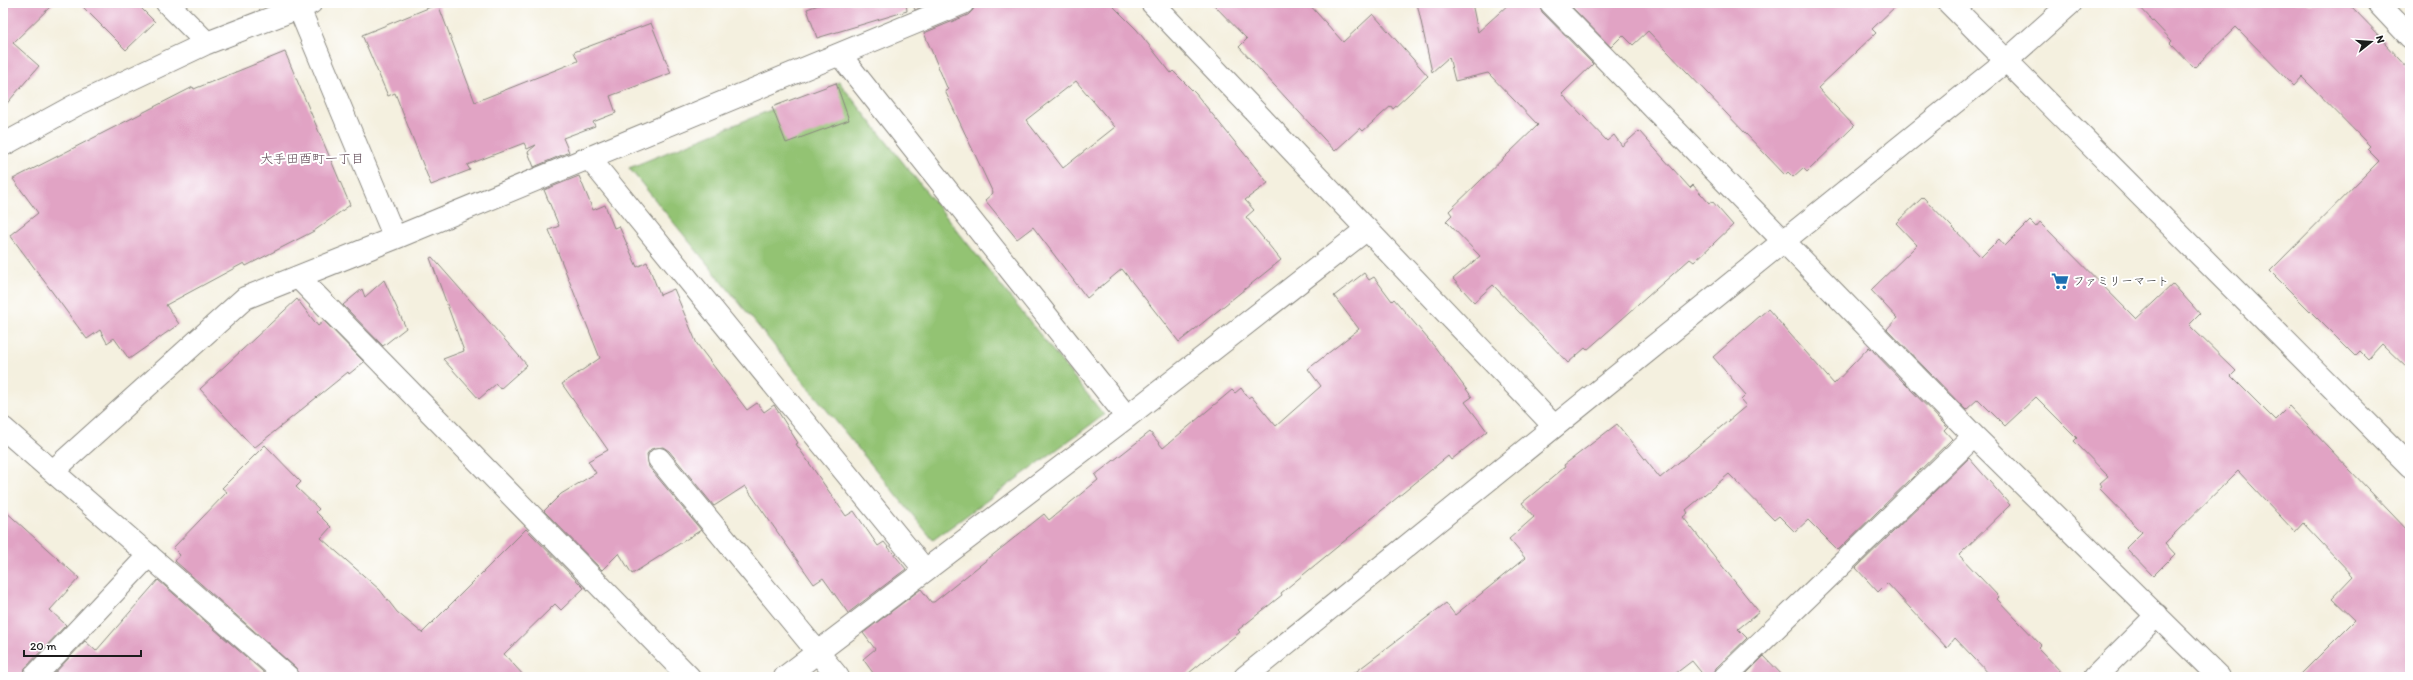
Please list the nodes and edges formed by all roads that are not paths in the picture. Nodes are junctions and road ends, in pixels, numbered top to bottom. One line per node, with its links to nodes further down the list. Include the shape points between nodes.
1 (167, 3): 10 (street)
2 (963, 3): 11 (street)
3 (1152, 3): 15 (street)
4 (1551, 3): 17 (street)
5 (1949, 3): 12 (street)
6 (2071, 3): 12 (street)
7 (2378, 3): 9 (street)
8 (305, 6): 10 (street); 16 (street)
9 (2410, 37)
10 (207, 43): 13 (street, via 74,106)
11 (840, 55): 14 (street); 19 (street)
12 (2006, 61): 17 (street); 24 (street)
13 (3, 146)
14 (589, 158): 16 (street); 27 (street)
15 (1367, 229): 19 (street); 20 (street)
16 (395, 238): 18 (street)
17 (1784, 241): 20 (street); 22 (street)
18 (298, 277): 25 (street, via 245,298); 32 (street)
19 (1127, 418): 27 (street)
20 (1554, 426): 35 (street)
21 (3, 428): 25 (street)
22 (1974, 436): 28 (street); 36 (street)
23 (659, 459): 29 (street)
24 (2410, 466)
25 (53, 471): 26 (street)
26 (149, 555): 30 (street); 31 (street)
27 (925, 570): 29 (street)
28 (2157, 615): 37 (street); 38 (street)
29 (818, 652): 33 (street); 34 (street)
30 (34, 677)
31 (288, 677)
32 (689, 677)
33 (785, 677)
34 (838, 677)
35 (1245, 677)
36 (1726, 677)
37 (2095, 677)
38 (2219, 677)

